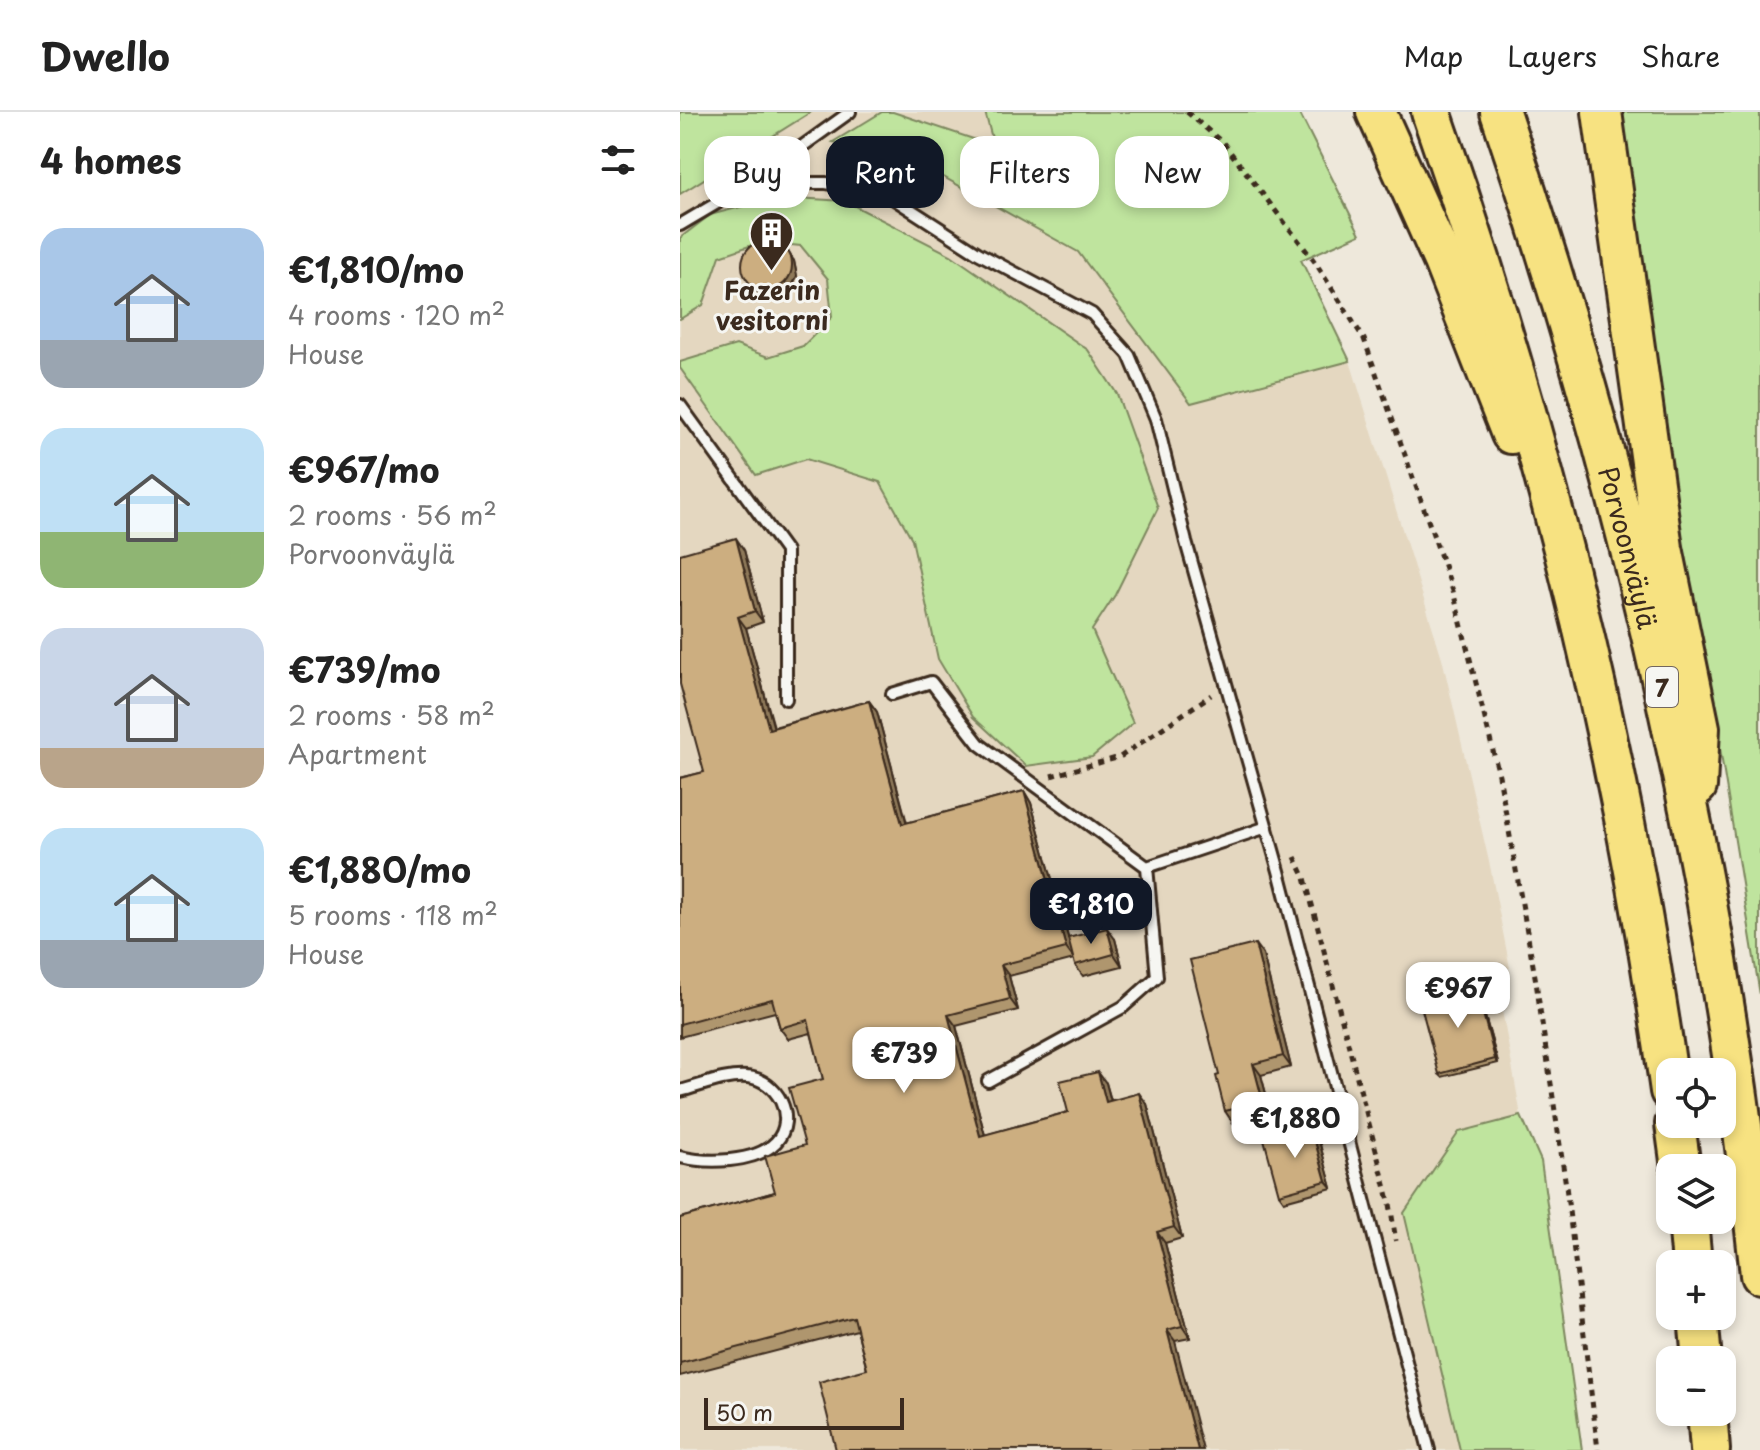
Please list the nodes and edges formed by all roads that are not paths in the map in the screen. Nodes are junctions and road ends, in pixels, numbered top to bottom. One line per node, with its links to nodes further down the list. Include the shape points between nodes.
1 (850, 112): 6 (lane)
2 (1376, 112): 11 (highway, via 1443,261)
3 (1431, 112): 11 (highway, via 1522,393)
4 (1500, 112): 15 (highway, Porvoonväylä / 7, via 1574,343 1638,574)
5 (1602, 112): 15 (highway, via 1663,548 1700,728)
6 (810, 141)
7 (810, 183): 14 (lane, via 888,195 978,253 1092,314 1129,355 1156,419)
8 (709, 208): 9 (lane)
9 (680, 225)
10 (680, 405): 13 (lane, via 786,551)
11 (1580, 606): 17 (highway, via 1643,912)
12 (892, 694): 16 (lane, via 931,682 979,744)
13 (786, 699)
14 (1267, 827): 16 (lane); 23 (lane)
15 (1694, 836): 21 (highway, Porvoonväylä / 7, via 1724,997)
16 (1147, 867): 18 (lane, via 1157,977 1123,1007)
17 (1665, 1058)
18 (988, 1081)
19 (680, 1091): 20 (lane, via 726,1079 762,1080 775,1090 785,1115 776,1142 764,1150 714,1162)
20 (680, 1157)
21 (1760, 1275)
22 (1708, 1426): 24 (highway)
23 (1429, 1450)
24 (1710, 1450)

